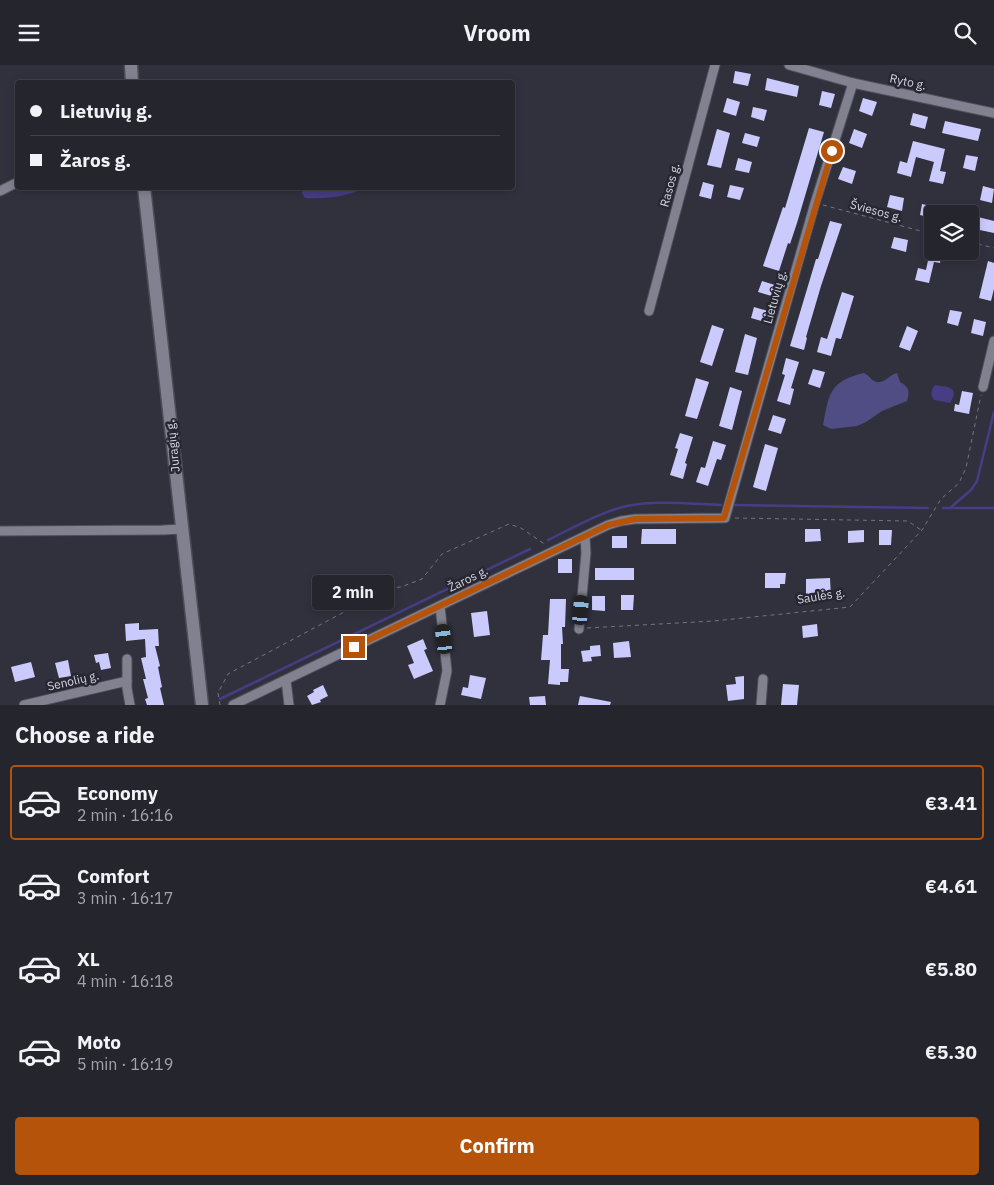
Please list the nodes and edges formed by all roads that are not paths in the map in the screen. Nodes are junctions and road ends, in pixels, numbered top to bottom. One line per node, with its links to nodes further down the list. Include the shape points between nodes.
1 (131, 65): 4 (main road)
2 (715, 65): 10 (street, Rasos g.)
3 (789, 65): 5 (street, Ryto g.)
4 (132, 80)
5 (853, 83): 6 (street, Ryto g.); 13 (street, Lietuvių g.)
6 (994, 113)
7 (15, 184): 9 (street)
8 (144, 190): 14 (main road, Juragių g.)
9 (0, 191)
10 (649, 311)
11 (994, 341): 12 (street)
12 (983, 387)
13 (724, 518): 16 (street, Žaros g., via 635,519 608,525)
14 (182, 529): 15 (street); 25 (main road, Juragių g.)
15 (0, 531)
16 (585, 537): 17 (street, Žaros g.); 18 (street)
17 (440, 606): 21 (street, Žaros g.); 28 (street, via 448,671)
18 (579, 629)
19 (128, 659): 22 (street)
20 (763, 679): 29 (street)
21 (286, 680): 26 (street, Žaros g.); 27 (street)
22 (127, 681): 23 (street, Senolių g.); 24 (street)
23 (24, 705)
24 (130, 705)
25 (202, 705)
26 (234, 705)
27 (289, 705)
28 (440, 705)
29 (761, 705)

